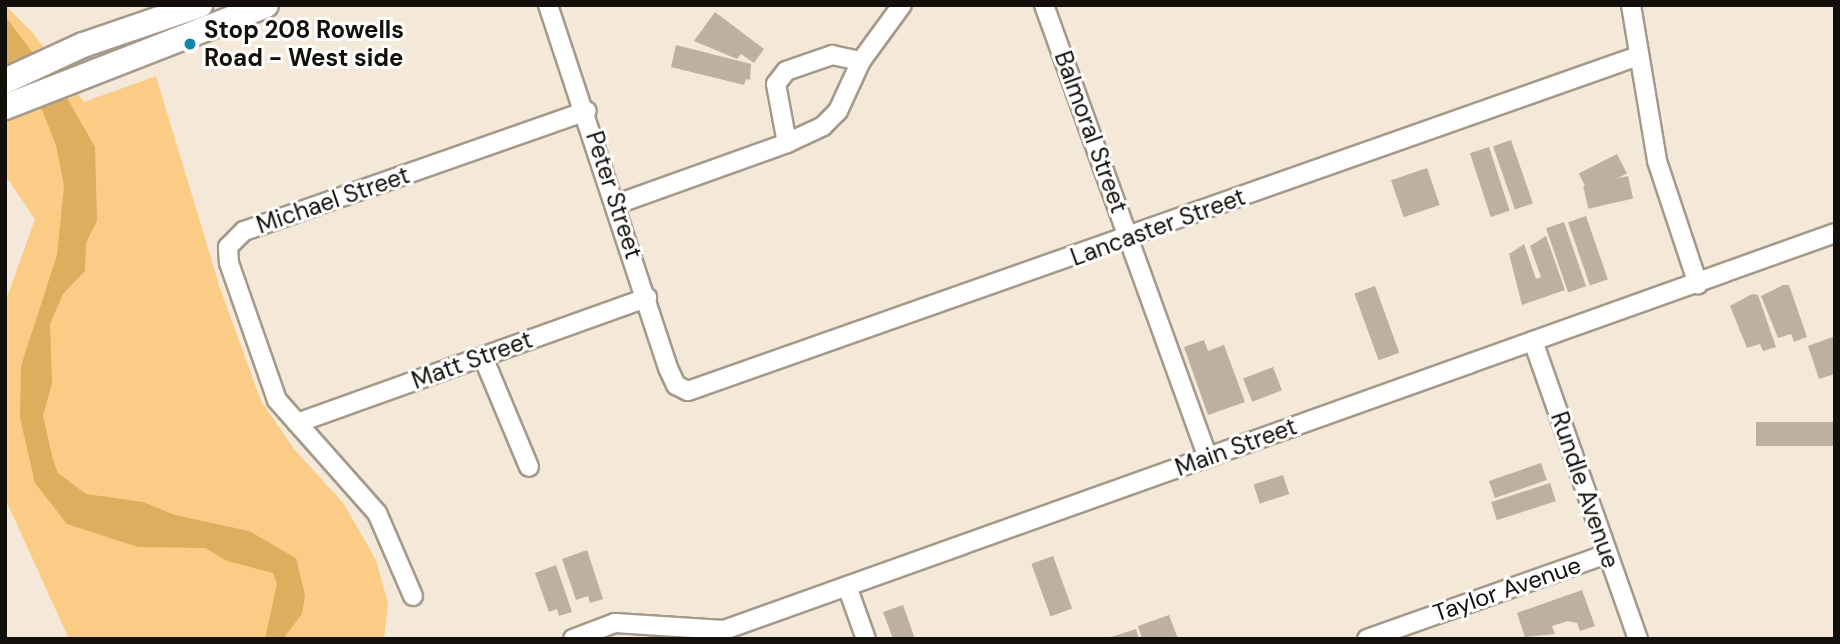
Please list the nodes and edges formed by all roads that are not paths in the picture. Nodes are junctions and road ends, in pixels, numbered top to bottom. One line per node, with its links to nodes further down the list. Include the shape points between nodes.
1 (200, 5): 9 (main road, via 83,45)
2 (266, 5): 10 (main road)
3 (548, 5): 11 (street, Peter Street)
4 (902, 5): 8 (street)
5 (1044, 5): 15 (street, Balmoral Street)
6 (1631, 5): 7 (street)
7 (1638, 56): 15 (street, Lancaster Street); 16 (street, via 1657,160)
8 (861, 61): 12 (street, via 838,111 823,125); 12 (street, via 832,55 786,71 776,84)
9 (5, 81)
10 (5, 107)
11 (587, 111): 13 (street, Peter Street); 21 (street, Michael Street, via 233,237 229,263 277,400)
12 (787, 143): 13 (street)
13 (617, 204): 17 (street, Peter Street)
14 (1835, 233): 16 (street, Main Street)
15 (1129, 238): 20 (street, Lancaster Street, via 701,389); 22 (street, Balmoral Street)
16 (1698, 284): 18 (street, Main Street)
17 (647, 298): 19 (street, Matt Street); 20 (street, Peter Street)
18 (1533, 341): 22 (street, Main Street); 24 (street, Rundle Avenue)
19 (482, 356): 21 (street, Matt Street); 23 (street)
20 (676, 385)
21 (297, 423): 26 (street, Michael Street, via 377,513)
22 (1208, 457): 25 (street, Main Street)
23 (529, 467)
24 (1607, 554): 30 (street, Taylor Avenue); 31 (street, Rundle Avenue)
25 (848, 586): 27 (street, Main Street, via 720,631); 29 (street)
26 (413, 596)
27 (635, 633): 28 (street, Main Street, via 615,623)
28 (573, 639)
29 (866, 639)
30 (1367, 639)
31 (1638, 639)

